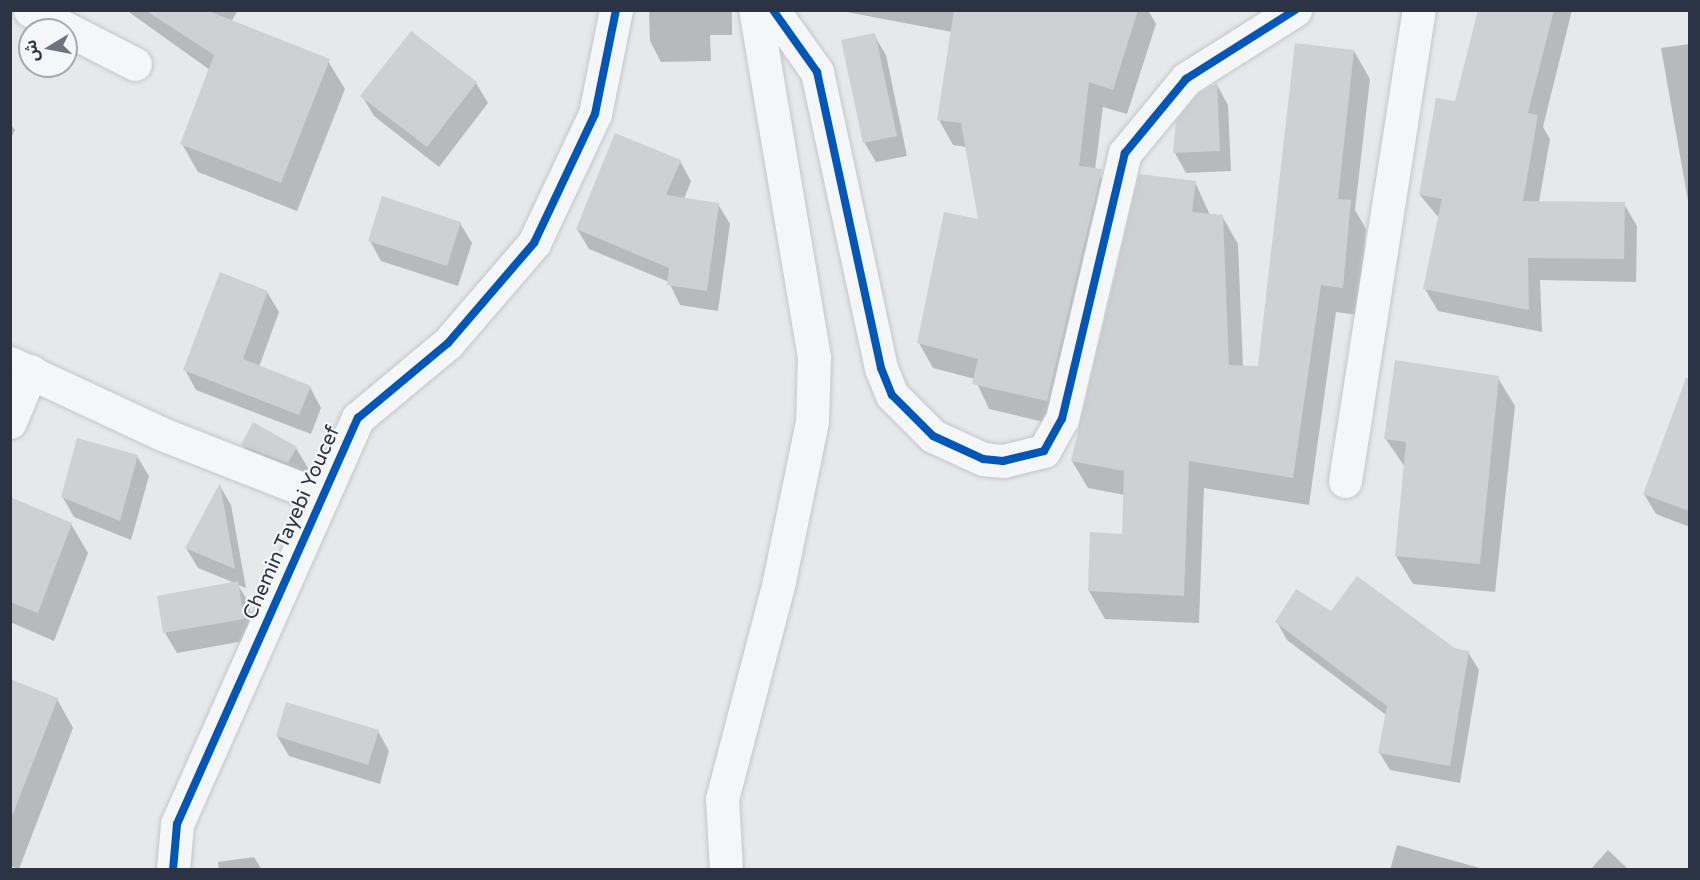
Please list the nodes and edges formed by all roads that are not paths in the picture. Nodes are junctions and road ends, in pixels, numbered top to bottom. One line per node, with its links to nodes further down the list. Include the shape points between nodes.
1 (30, 10): 7 (street)
2 (616, 10): 11 (street, Chemin Tayebi Youcef, via 595,114 534,243 448,343 358,418)
3 (755, 10): 13 (street, via 814,357 812,421 779,581 722,799)
4 (773, 10): 5 (street, via 817,72 881,368 892,395 933,436 983,459 1003,461 1044,451 1062,418 1125,153 1186,79)
5 (1295, 10)
6 (1419, 10): 10 (street)
7 (135, 64)
8 (21, 367): 9 (street); 11 (street, via 162,435)
9 (10, 422)
10 (1345, 481)
11 (320, 496): 12 (street, Chemin Tayebi Youcef, via 177,824)
12 (173, 870)
13 (726, 870)

